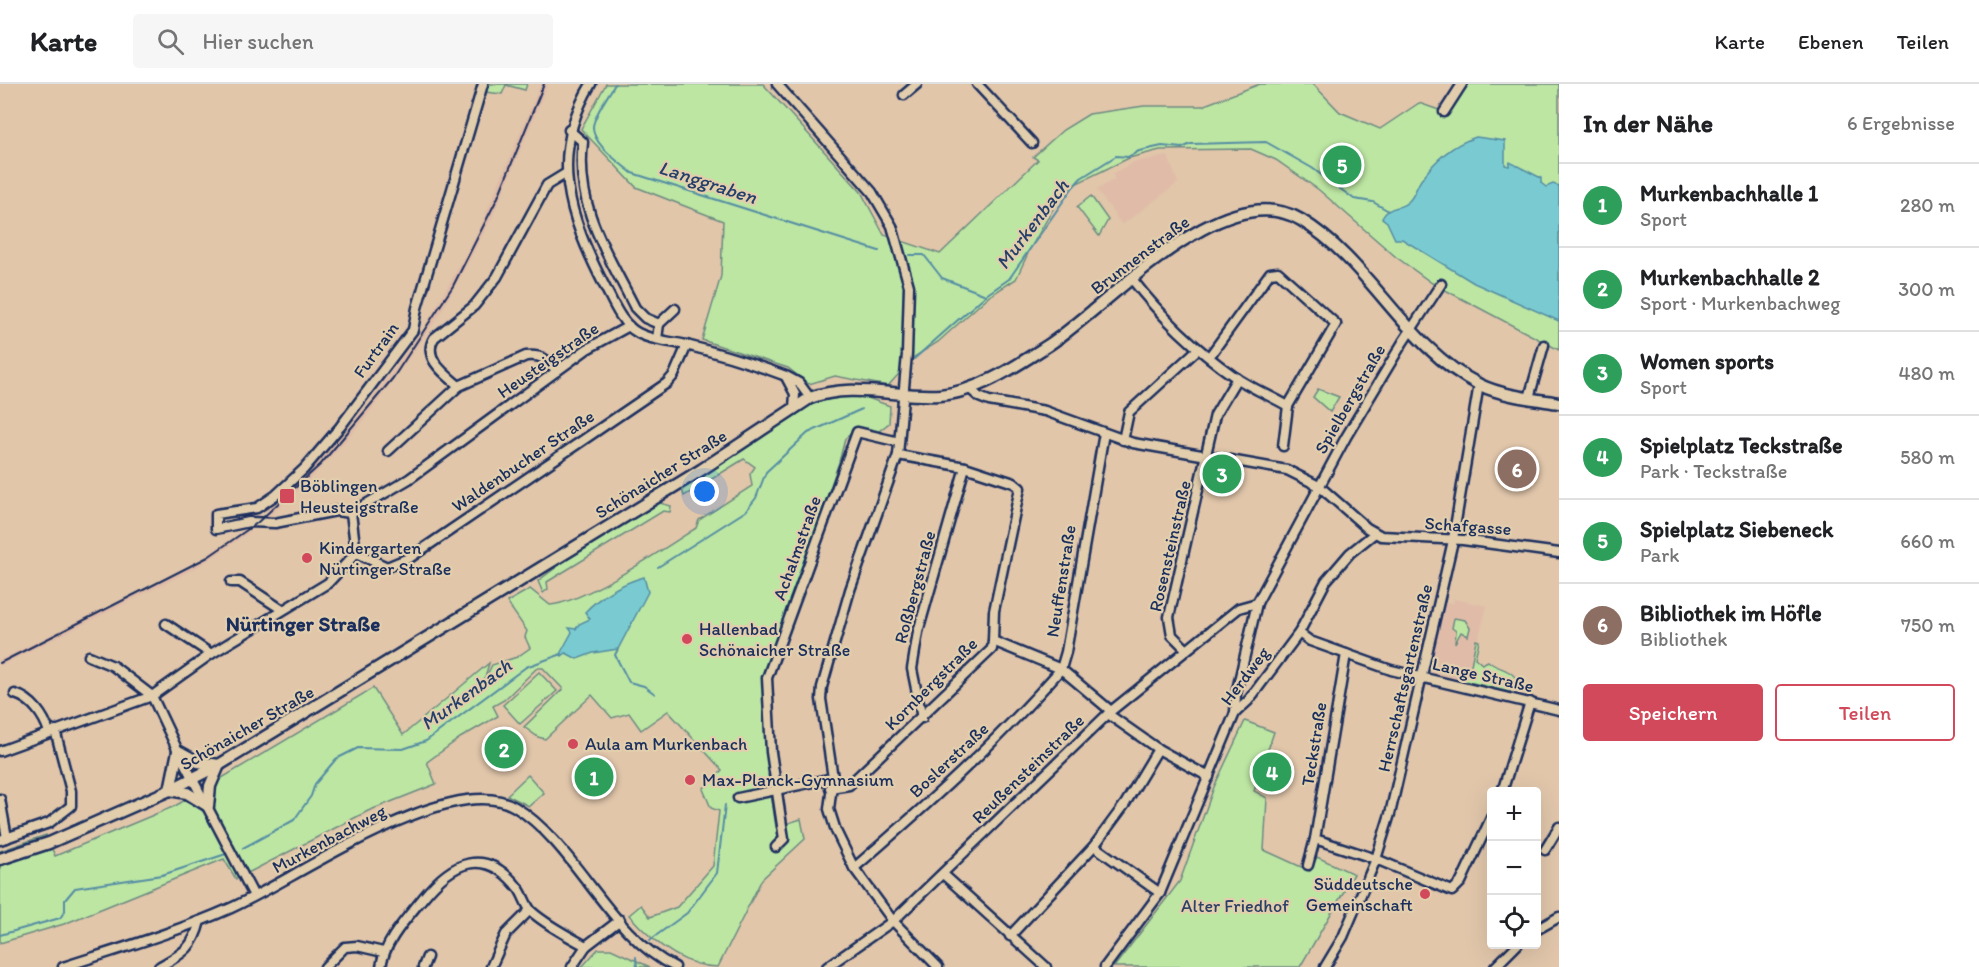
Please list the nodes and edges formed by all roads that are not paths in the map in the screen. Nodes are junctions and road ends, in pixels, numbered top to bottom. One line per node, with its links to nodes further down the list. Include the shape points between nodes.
1 (483, 84): 47 (street, Furtrain, via 413,330 304,469 257,508 216,514)
2 (591, 84): 9 (street)
3 (777, 84): 29 (street, via 860,177 892,226 909,286)
4 (917, 84): 7 (street)
5 (977, 84): 10 (street)
6 (1462, 84): 8 (street)
7 (904, 95)
8 (1444, 112)
9 (569, 130): 11 (street); 15 (street, via 583,142 584,195 597,234 634,309)
10 (1032, 143)
11 (566, 174): 16 (street, via 583,244); 27 (street, via 547,185 497,277 474,306 430,345 429,351 439,369)
12 (1132, 279): 17 (main road, Brunnenstraße, via 1201,228 1248,213 1275,211 1301,220 1326,239 1372,283); 21 (street, via 1174,330); 28 (main road, Brunnenstraße, via 1054,341)
13 (1441, 284): 17 (street, Spielbergstraße)
14 (675, 309): 15 (street)
15 (659, 324): 18 (street)
16 (629, 326): 18 (street); 23 (street, Heusteigstraße)
17 (1411, 330): 26 (main road, Brunnenstraße, via 1433,352); 43 (street, Spielbergstraße)
18 (657, 339): 19 (street)
19 (687, 345): 24 (street); 50 (street, Waldenbucher Straße, via 667,383 411,557 387,567)
20 (1544, 345): 31 (street)
21 (1197, 350): 22 (street); 36 (street, via 1129,412)
22 (1209, 357): 25 (street); 33 (street, via 1266,277 1278,272 1336,324)
23 (557, 371): 27 (street, via 545,357 536,354); 45 (street, Heusteigstraße, via 409,479)
24 (786, 376): 30 (street, via 799,383); 34 (street, via 795,394)
25 (1237, 378): 33 (street); 41 (street, Rosensteinstraße, via 1215,415)
26 (1479, 384): 31 (main road, Brunnenstraße); 49 (street, Herrschaftsgartenstraße)
27 (459, 386): 39 (street)
28 (969, 388): 29 (main road, Schönaicher Straße, via 941,395); 35 (street, via 989,401 1045,411)
29 (904, 394): 30 (main road, Schönaicher Straße, via 852,390); 37 (street)
30 (810, 398): 34 (main road, Schönaicher Straße)
31 (1529, 398): 32 (main road, Brunnenstraße)
32 (1559, 403)
33 (1288, 406): 38 (street)
34 (794, 408): 75 (main road, Schönaicher Straße, via 693,475)
35 (1104, 433): 36 (street); 62 (street, Neuffenstraße)
36 (1123, 440): 41 (street)
37 (899, 442): 40 (street); 82 (street, Achalmstraße, via 857,432 767,678)
38 (1283, 446)
39 (388, 451)
40 (898, 454): 42 (street); 78 (street, via 850,590 822,687)
41 (1208, 456): 43 (street, via 1287,470); 58 (street, Rosensteinstraße, via 1169,617 1172,635)
42 (965, 467): 57 (street, via 1020,488 994,611); 70 (street, Roßbergstraße, via 918,632 912,669)
43 (1319, 486): 44 (street); 46 (street, Spielbergstraße)
44 (1336, 503): 46 (street, via 1319,500); 48 (street)
45 (351, 513): 47 (street, Heusteigstraße, via 336,511); 50 (street)
46 (1305, 513): 53 (street, Spielbergstraße)
47 (216, 529)
48 (1375, 533): 49 (street, Schafgasse, via 1392,538); 56 (street, Herdweg, via 1350,553 1326,581)
49 (1453, 539): 51 (street, Schafgasse); 63 (street, Herrschaftsgartenstraße)
50 (356, 553): 54 (street, via 328,583)
51 (1559, 553)
52 (231, 582): 54 (street, via 240,582)
53 (1257, 603): 58 (street, Reußensteinstraße, via 1239,608); 69 (street, Spielbergstraße)
54 (281, 609): 59 (street)
55 (166, 624): 59 (street)
56 (1299, 633): 60 (street, Lange Straße); 69 (street, Herdweg)
57 (993, 641): 62 (street, Kornbergstraße); 70 (street, Kornbergstraße, via 992,649)
58 (1186, 650): 68 (street, Reußensteinstraße)
59 (211, 654): 65 (street)
60 (1346, 654): 63 (street, Lange Straße); 89 (street, Teckstraße)
61 (89, 656): 65 (street, via 113,666)
62 (1060, 669): 68 (street); 96 (street, Boslerstraße, via 953,782)
63 (1422, 677): 66 (street, Lange Straße); 94 (street, Herrschaftsgartenstraße)
64 (15, 694): 71 (street, via 38,711)
65 (152, 696): 71 (street); 74 (street)
66 (1530, 702): 67 (street, Lange Straße); 79 (street)
67 (1559, 710)
68 (1109, 712): 72 (street); 97 (street, Reußensteinstraße)
69 (1235, 713): 76 (street, Herdweg)
70 (922, 718): 80 (street, Kornbergstraße, via 849,785)
71 (52, 731): 73 (street); 88 (street, via 71,791 71,806 49,823)
72 (1158, 749): 76 (street); 90 (street)
73 (0, 752)
74 (178, 752): 75 (main road, via 198,762); 77 (street); 81 (main road)
75 (219, 765): 77 (main road, Schönaicher Straße); 85 (main road, via 210,786)
76 (1209, 777): 98 (street, Herdweg)
77 (194, 778): 81 (main road, Schönaicher Straße); 85 (street)
78 (833, 778): 80 (street); 82 (street)
79 (1504, 787)
80 (830, 788): 96 (street, via 829,809)
81 (170, 790): 85 (main road, via 187,793); 93 (main road, Schönaicher Straße)
82 (777, 790): 84 (street); 91 (street, Achalmstraße, via 784,839)
83 (0, 798): 88 (street)
84 (738, 798)
85 (208, 806): 99 (street)
86 (1487, 824): 94 (street, via 1455,890)
87 (1559, 827): 92 (street)
88 (4, 839)
89 (1315, 839): 94 (street); 95 (street, Teckstraße)
90 (1094, 846): 98 (street); 106 (street)
91 (776, 847)
92 (1545, 850)
93 (0, 860)
94 (1376, 860): 123 (street, Herrschaftsgartenstraße)
95 (1308, 865)
96 (854, 868): 104 (street)
97 (943, 874): 104 (street, Reußensteinstraße); 106 (street)
98 (1160, 893): 122 (street, Herdweg)
99 (254, 896): 102 (street, Murkenbachweg, via 385,825 450,804 485,800 513,806 527,816); 103 (street, Murkenbachweg)
100 (530, 910): 107 (street); 109 (street, via 501,870 468,862 449,870 435,883); 116 (street, via 506,934)
101 (1559, 917): 105 (street)
102 (620, 920): 107 (street); 118 (street, via 647,948)
103 (200, 921): 111 (street, Murkenbachweg); 112 (street, via 188,950)
104 (892, 921): 119 (street, Reußensteinstraße); 120 (street)
105 (1541, 927)
106 (1010, 936): 121 (street)
107 (586, 946): 117 (street)
108 (1514, 949): 124 (street)
109 (383, 952): 113 (street, via 345,947); 114 (street)
110 (427, 957): 115 (street)
111 (64, 967)
112 (159, 967)
113 (325, 967)
114 (381, 967)
115 (423, 967)
116 (491, 967)
117 (572, 967)
118 (675, 967)
119 (831, 967)
120 (938, 967)
121 (1046, 967)
122 (1105, 967)
123 (1326, 967)
124 (1495, 967)

